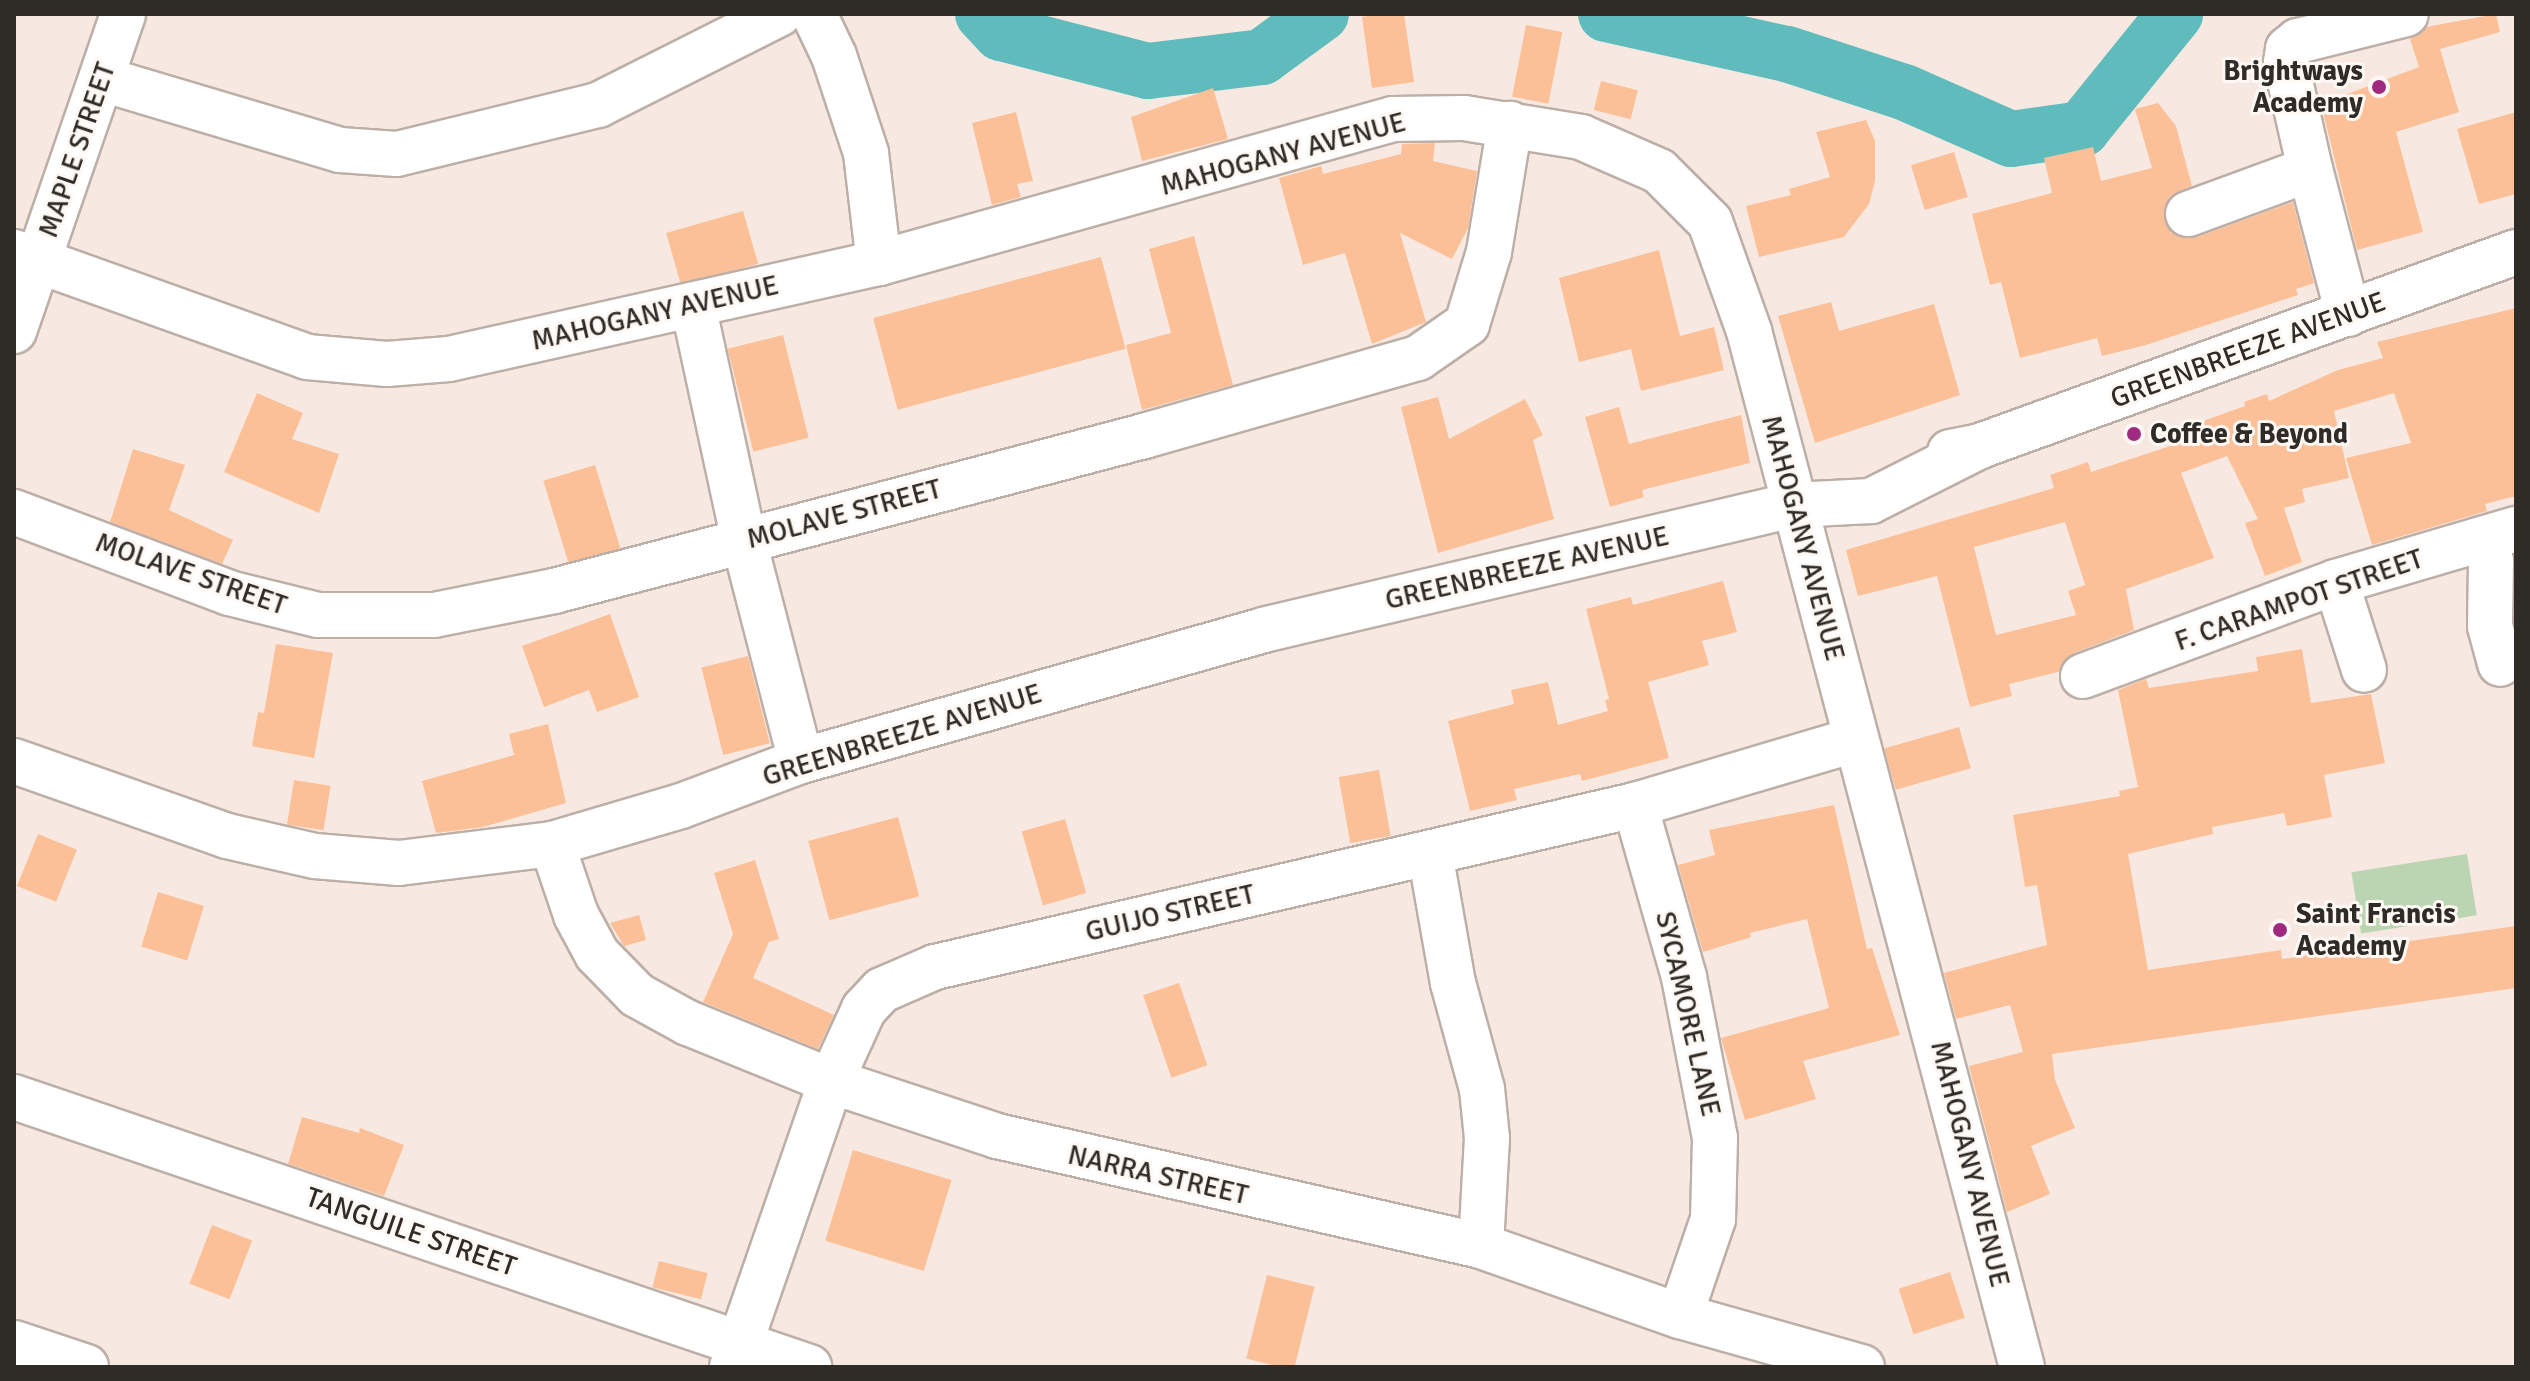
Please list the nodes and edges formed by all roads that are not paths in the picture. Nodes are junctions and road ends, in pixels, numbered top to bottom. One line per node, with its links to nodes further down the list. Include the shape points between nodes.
1 (123, 14): 5 (street, MAPLE STREET)
2 (779, 14): 5 (street, via 598,105 397,154 340,150)
3 (814, 14): 11 (street, via 834,56 866,153)
4 (2406, 14): 7 (street, via 2298,41 2288,49)
5 (102, 79): 10 (street, MAPLE STREET)
6 (1510, 124): 11 (street, MAHOGANY AVENUE, via 1464,118 1393,119); 15 (street, MAHOGANY AVENUE, via 1581,137 1659,171 1710,222 1749,331); 18 (street, MOLAVE STREET, via 1489,252 1467,324 1418,358)
7 (2310, 169): 8 (street); 13 (street)
8 (2188, 214)
9 (2516, 252): 13 (street, GREENBREEZE AVENUE)
10 (27, 257): 12 (street, MAHOGANY AVENUE, via 307,357 387,364 449,359); 14 (street, MAPLE STREET)
11 (879, 263): 12 (street, MAHOGANY AVENUE)
12 (693, 305): 18 (street)
13 (2348, 314): 15 (street, GREENBREEZE AVENUE, via 1980,446 1896,462)
14 (14, 331)
15 (1793, 505): 23 (street, MAHOGANY AVENUE); 25 (street, GREENBREEZE AVENUE, via 1263,630)
16 (14, 512): 18 (street, MOLAVE STREET, via 229,593 318,615 434,615 554,591)
17 (2499, 534): 19 (street, F. CARAMPOT STREET); 20 (street, via 2491,561 2490,626)
18 (744, 541): 25 (street)
19 (2336, 582): 21 (street); 22 (street, F. CARAMPOT STREET)
20 (2500, 664)
21 (2364, 670)
22 (2083, 676)
23 (1855, 740): 26 (street, GUIJO STREET); 35 (street, MAHOGANY AVENUE)
24 (14, 761): 27 (street, GREENBREEZE AVENUE, via 227,836 315,856 399,863)
25 (801, 761): 27 (street, GREENBREEZE AVENUE, via 681,806)
26 (1635, 805): 28 (street, GUIJO STREET); 32 (street, SYCAMORE LANE, via 1684,977 1715,1138 1713,1219)
27 (552, 844): 29 (street, NARRA STREET, via 576,915 597,954 637,995 688,1023)
28 (1430, 853): 29 (street, GUIJO STREET, via 906,977 864,1009); 31 (street, via 1453,983 1482,1089 1487,1138)
29 (831, 1081): 31 (street, NARRA STREET, via 1012,1140); 34 (street, GUIJO STREET)
30 (14, 1097): 34 (street, TANGUILE STREET)
31 (1481, 1246): 32 (street, NARRA STREET)
32 (1680, 1316): 38 (street, NARRA STREET)
33 (14, 1343): 36 (street)
34 (736, 1356): 37 (street, TANGUILE STREET)
35 (2018, 1366)
36 (86, 1367)
37 (809, 1367)
38 (1862, 1367)

